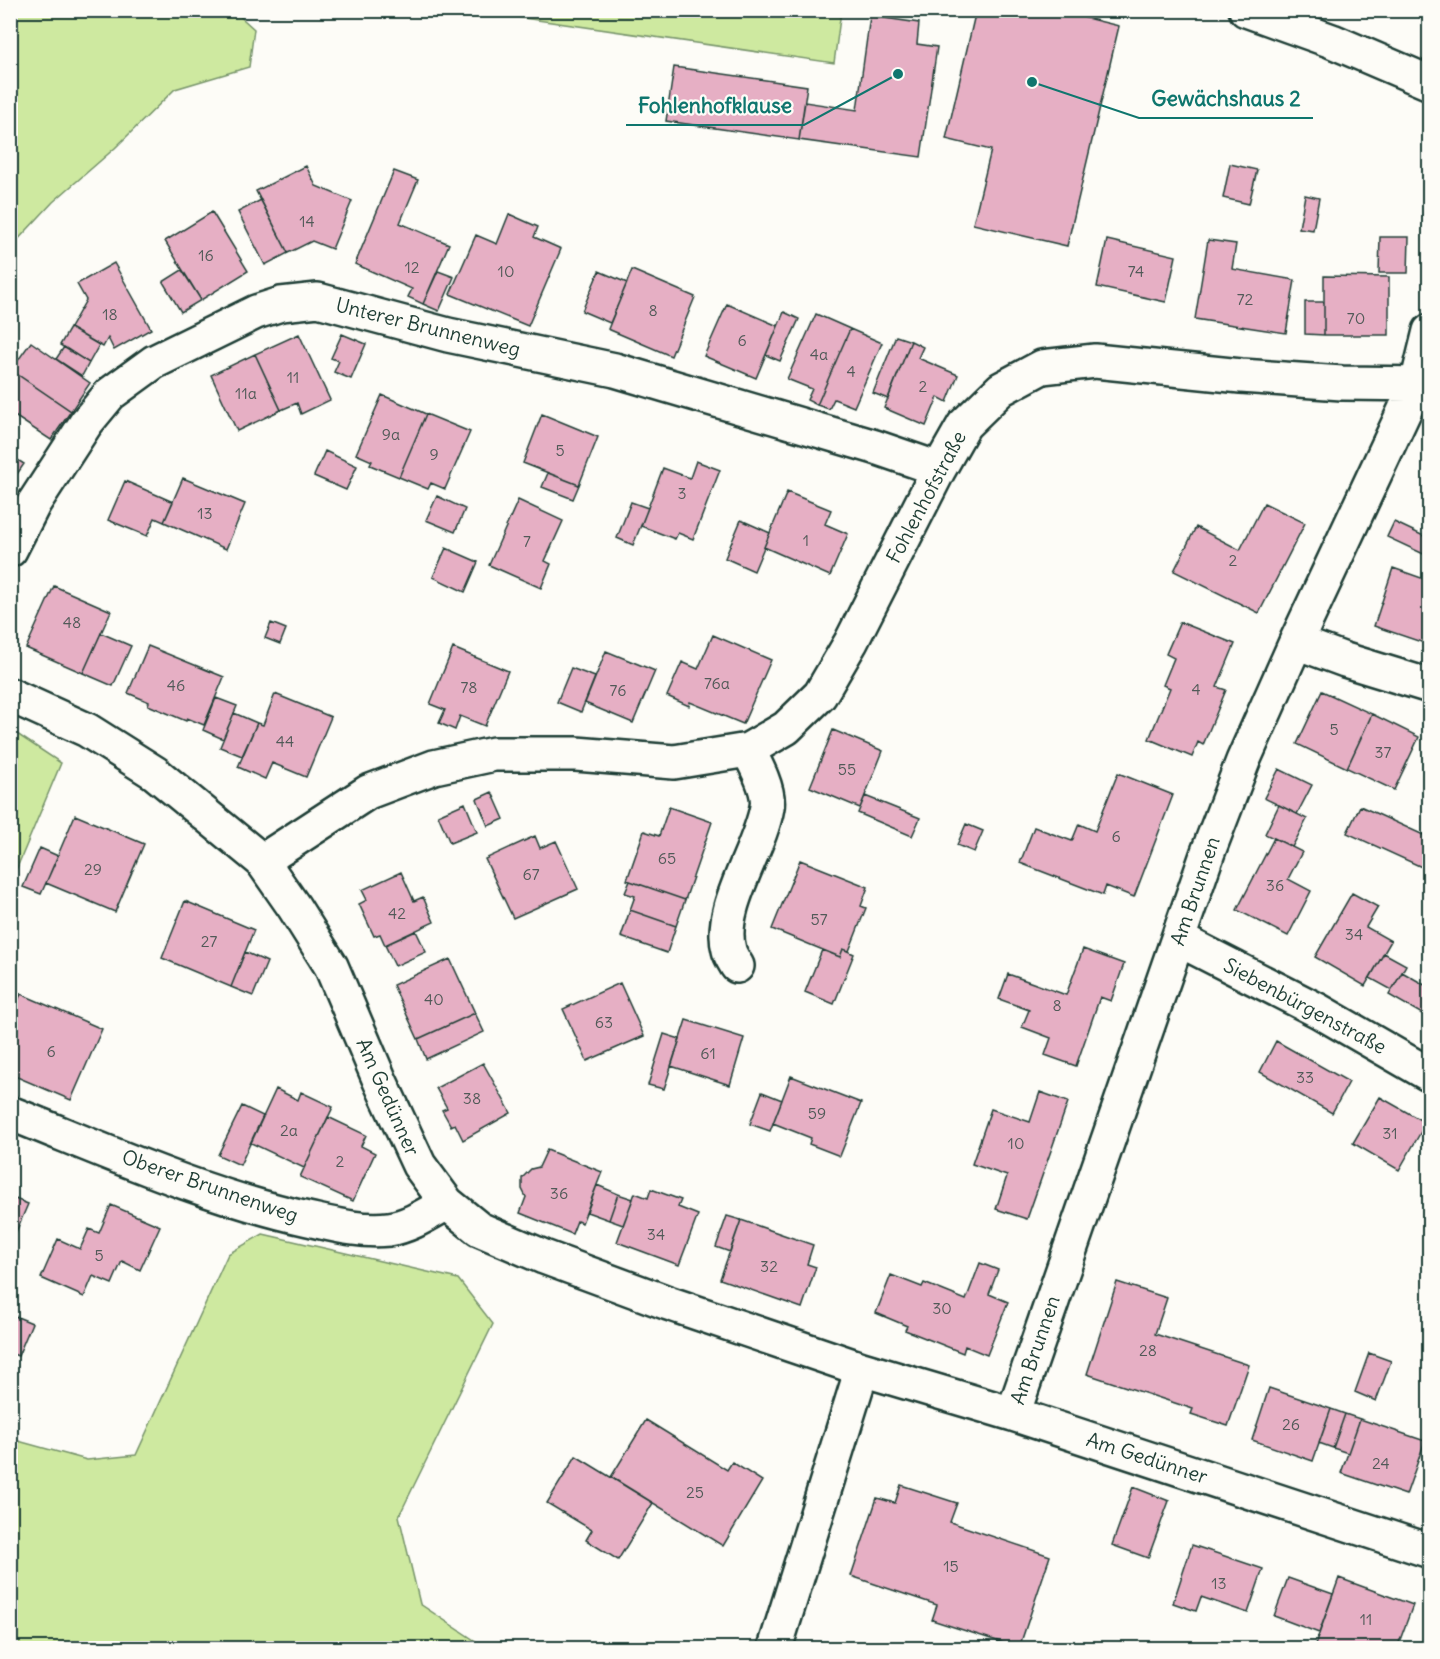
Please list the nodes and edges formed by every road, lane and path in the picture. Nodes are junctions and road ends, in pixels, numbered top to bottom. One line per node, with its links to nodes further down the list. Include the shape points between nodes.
1 (1246, 10): 2 (street)
2 (1430, 83)
3 (1430, 331): 4 (street, Am Brunnen)
4 (1423, 384): 5 (street, Fohlenhofstraße, via 1241,376 1095,361 1042,367 1001,389 964,425); 7 (street, Am Brunnen)
5 (939, 469): 6 (street, Unterer Brunnenweg, via 615,370 448,335 318,300 281,304 256,312 154,362 110,394 86,423 34,503); 10 (street, Fohlenhofstraße, via 820,695 786,728)
6 (10, 550)
7 (1296, 642): 8 (street); 12 (street, Am Brunnen, via 1243,760)
8 (1430, 686)
9 (10, 695): 11 (street, Am Gedünner, via 87,730 155,773)
10 (748, 750): 11 (street, Fohlenhofstraße, via 674,762 576,754 494,754 434,767 368,792); 13 (street, via 762,777 768,805 728,917 729,952)
11 (262, 861): 16 (street, Am Gedünner, via 331,966 419,1165)
12 (1178, 939): 14 (street, Siebenbürgenstraße, via 1319,1011); 18 (street, Am Brunnen)
13 (737, 966)
14 (1430, 1075)
15 (10, 1113): 16 (street, Oberer Brunnenweg, via 189,1184 277,1212 353,1229 390,1229)
16 (447, 1203): 17 (street, Am Gedünner, via 479,1229 544,1257)
17 (862, 1369): 18 (street, Am Gedünner); 20 (street)
18 (1013, 1414): 19 (street, Am Gedünner)
19 (1430, 1551)
20 (776, 1648)

